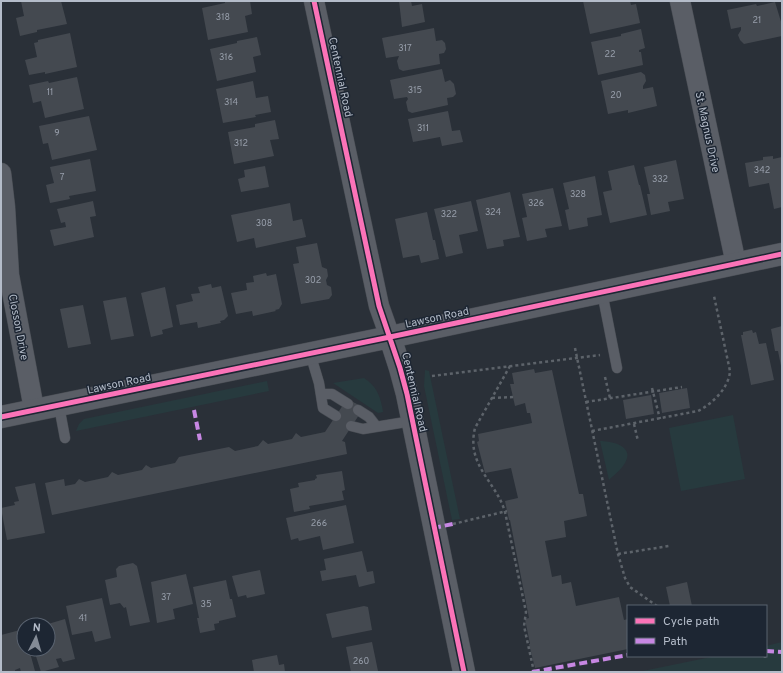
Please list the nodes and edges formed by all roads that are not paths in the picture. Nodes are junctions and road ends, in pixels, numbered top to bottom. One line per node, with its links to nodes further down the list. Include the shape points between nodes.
1 (314, 1): 7 (street, Centennial Road, via 379,306)
2 (680, 1): 5 (street, St. Magnus Drive)
3 (1, 173): 13 (street, Closson Drive, via 9,275)
4 (782, 254): 5 (street, Lawson Road)
5 (736, 264): 6 (street, Lawson Road)
6 (602, 292): 7 (street, Lawson Road); 9 (lane)
7 (390, 337): 8 (street, Lawson Road); 17 (street, Centennial Road)
8 (310, 352): 10 (lane); 12 (street, Lawson Road)
9 (617, 368)
10 (320, 394): 11 (lane, via 332,394); 15 (lane, via 323,408)
11 (348, 404)
12 (59, 406): 13 (street, Lawson Road); 20 (lane)
13 (34, 409): 16 (street, Lawson Road)
14 (358, 410): 19 (lane, via 369,417)
15 (336, 416)
16 (1, 417)
17 (412, 421): 19 (lane); 21 (street, Centennial Road)
18 (351, 426): 19 (lane, via 362,429)
19 (376, 426)
20 (65, 438)
21 (464, 672)

